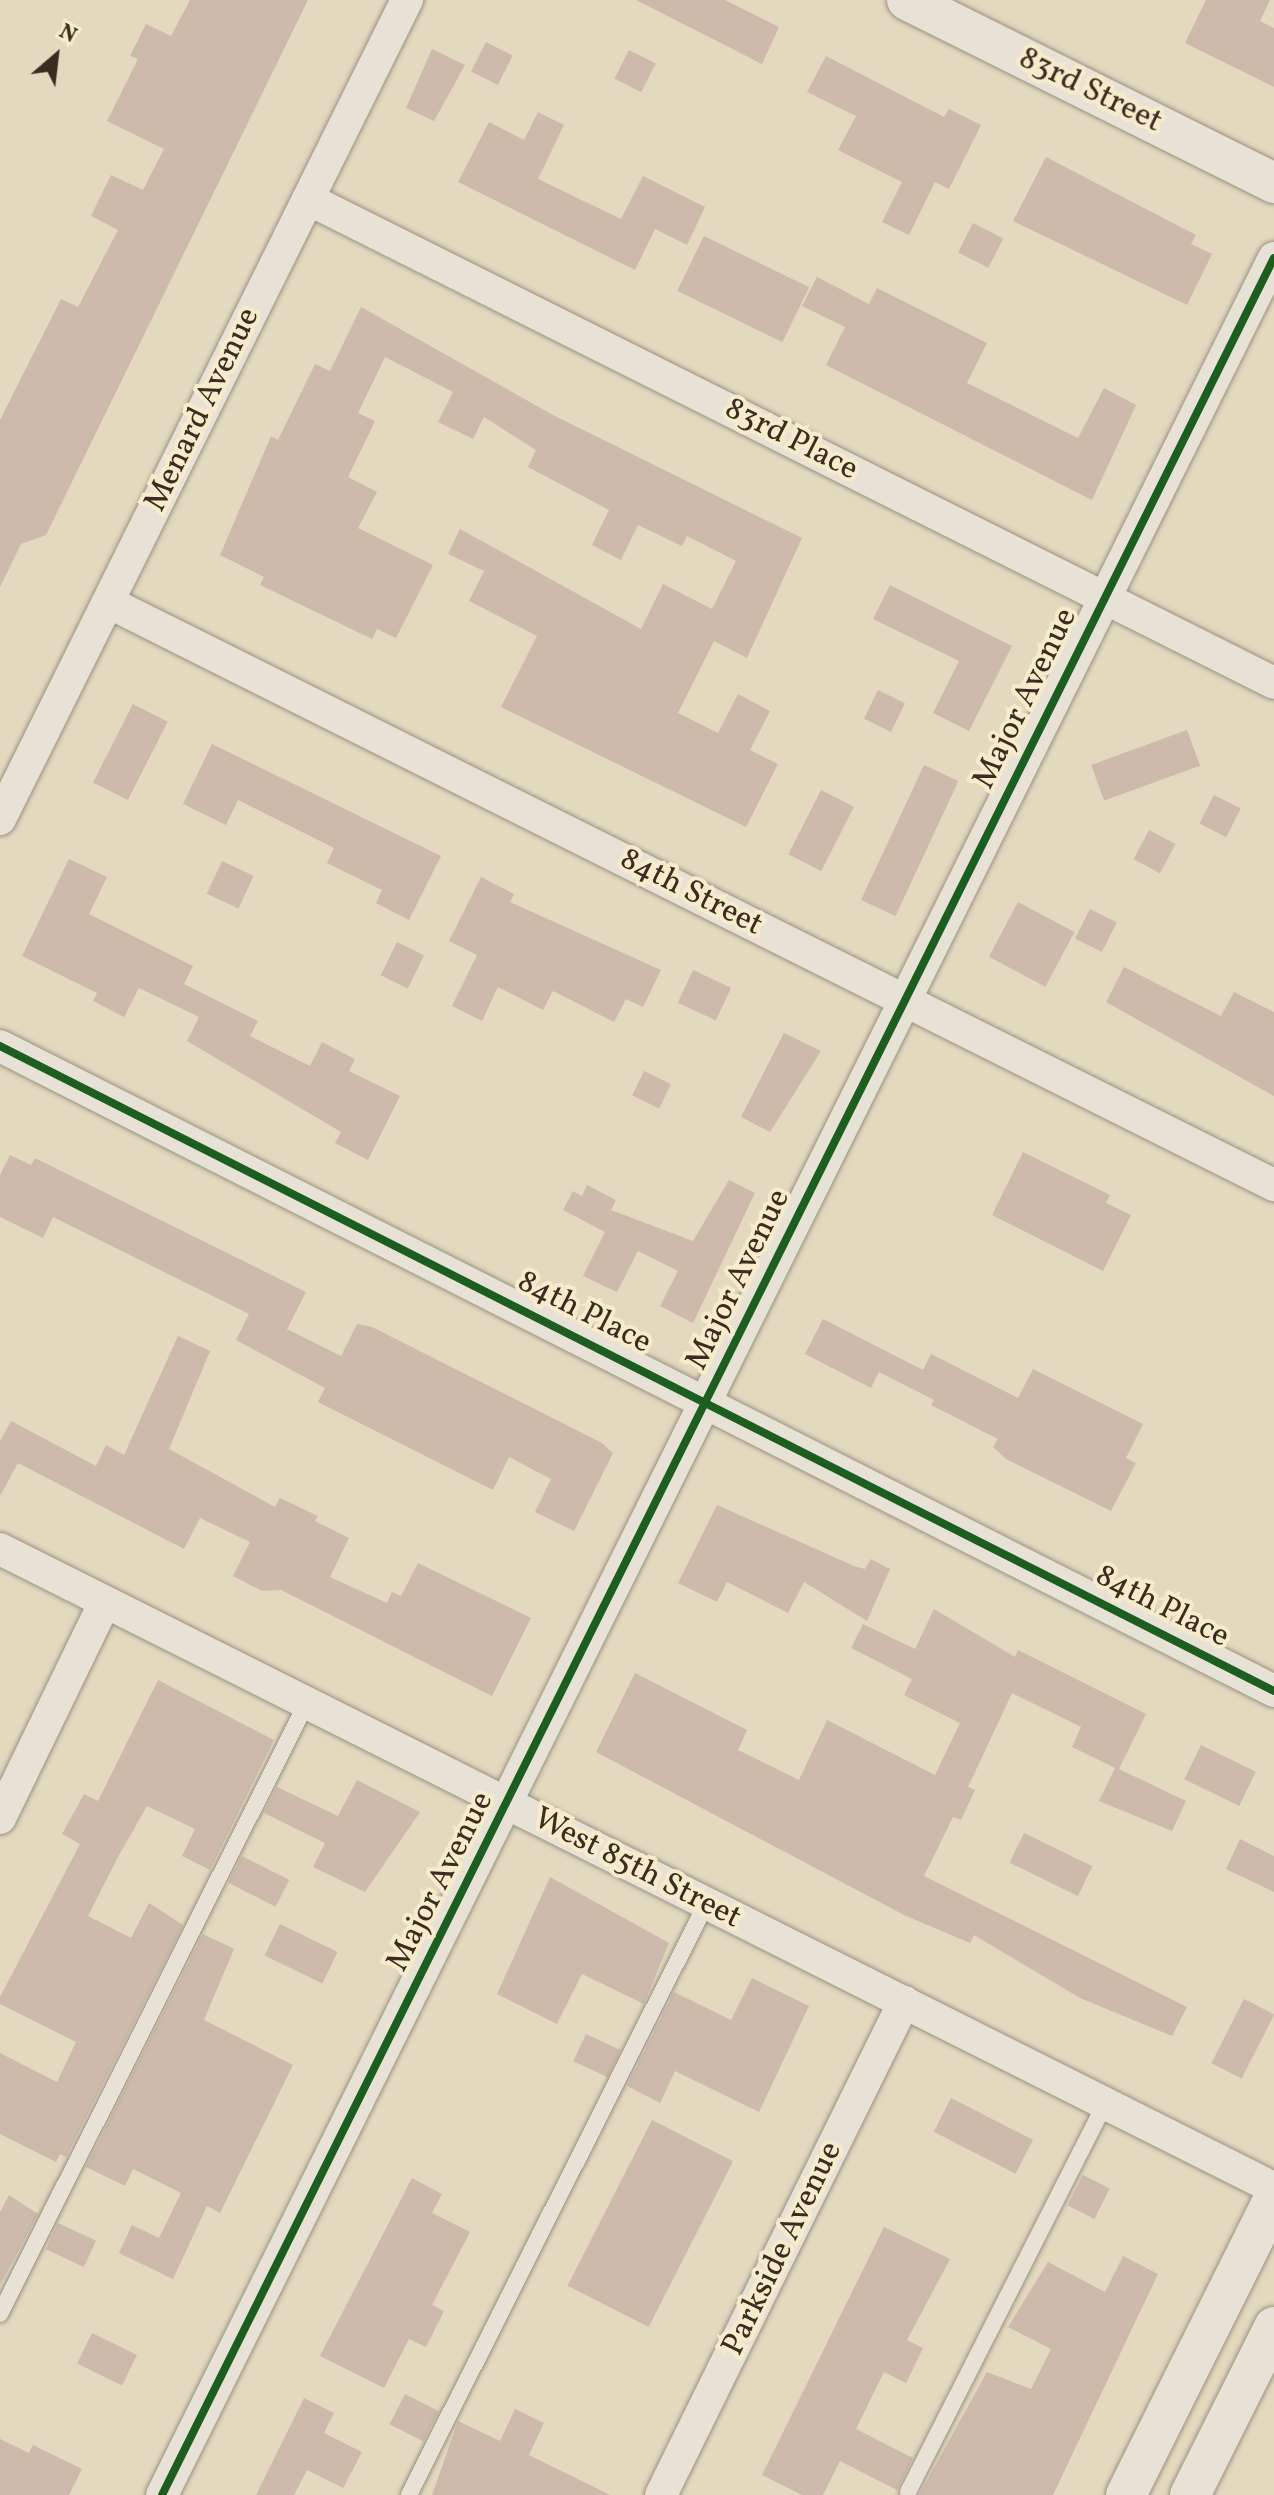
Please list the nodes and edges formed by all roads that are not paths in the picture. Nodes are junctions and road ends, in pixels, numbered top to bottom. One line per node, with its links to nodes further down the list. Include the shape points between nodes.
1 (407, 0): 4 (street, Menard Avenue)
2 (907, 0): 3 (street, 83rd Street)
3 (1274, 183)
4 (308, 199): 6 (street, 83rd Place); 7 (street, Menard Avenue)
5 (1274, 258): 6 (street, Major Avenue)
6 (1104, 597): 8 (street, 83rd Place); 10 (street, Major Avenue)
7 (108, 602): 9 (street, Menard Avenue); 10 (street, 84th Street)
8 (1274, 683)
9 (0, 819)
10 (904, 999): 12 (street, 84th Street); 13 (street, Major Avenue)
11 (0, 1046): 13 (street, 84th Place)
12 (1274, 1185)
13 (706, 1401): 16 (street, 84th Place); 18 (street, Major Avenue)
14 (0, 1549): 15 (street, West 85th Street)
15 (105, 1602): 17 (street, West 85th Street); 19 (street)
16 (1274, 1691)
17 (307, 1702): 18 (street, West 85th Street); 25 (lane)
18 (508, 1803): 20 (street, West 85th Street); 28 (street, Major Avenue)
19 (0, 1818)
20 (706, 1904): 21 (street, West 85th Street); 29 (lane)
21 (904, 2002): 22 (street, West 85th Street); 30 (street, Parkside Avenue)
22 (1105, 2103): 23 (street, West 85th Street); 27 (lane)
23 (1274, 2188)
24 (1274, 2198): 31 (street)
25 (0, 2314)
26 (1274, 2327): 32 (street)
27 (908, 2492)
28 (162, 2495)
29 (409, 2495)
30 (661, 2495)
31 (1126, 2495)
32 (1190, 2495)

